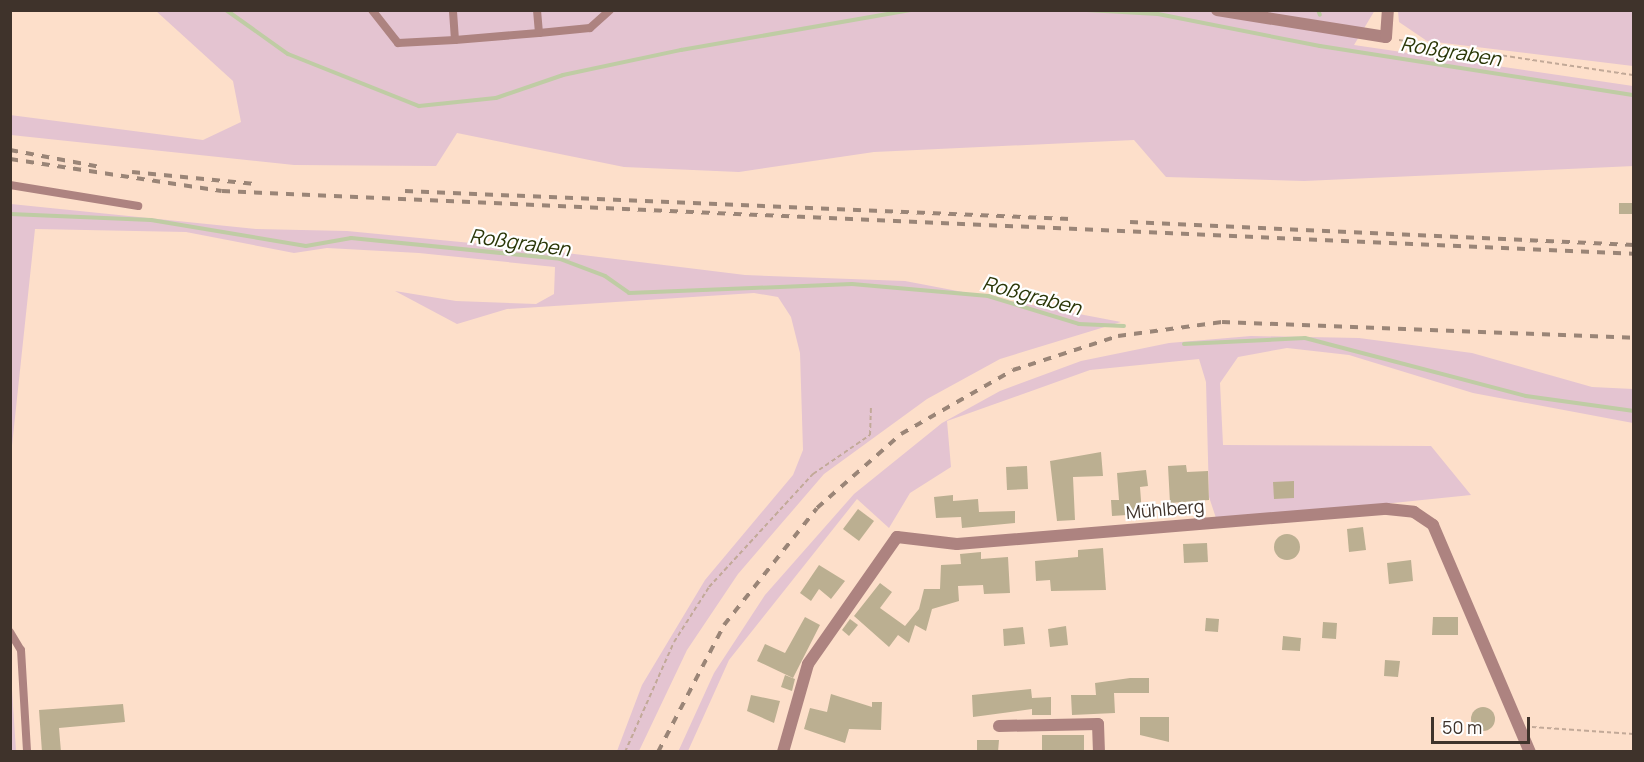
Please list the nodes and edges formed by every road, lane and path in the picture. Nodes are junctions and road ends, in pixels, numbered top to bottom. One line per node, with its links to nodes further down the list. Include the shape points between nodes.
1 (372, 10): 9 (lane, via 398,43)
2 (453, 10): 9 (lane)
3 (537, 10): 7 (lane)
4 (610, 10): 7 (lane, via 590,28)
5 (1217, 10): 8 (street)
6 (1388, 10): 8 (street)
7 (539, 33): 9 (lane)
8 (1386, 38): 10 (path)
9 (455, 40)
10 (1634, 75)
11 (10, 185): 12 (lane)
12 (138, 206)
13 (872, 408): 19 (path, via 870,435 813,474 709,587 674,642)
14 (10, 632): 18 (lane, via 21,650)
15 (999, 726): 21 (street, via 1098,724)
16 (1519, 728): 17 (path, via 1572,726); 20 (street, Mühlberg, via 1433,525 1414,512 1387,508 957,544 897,537 808,664); 22 (street, Mühlberg)
17 (1634, 734)
18 (27, 752)
19 (625, 752)
20 (783, 752)
21 (1099, 752)
22 (1530, 752)

